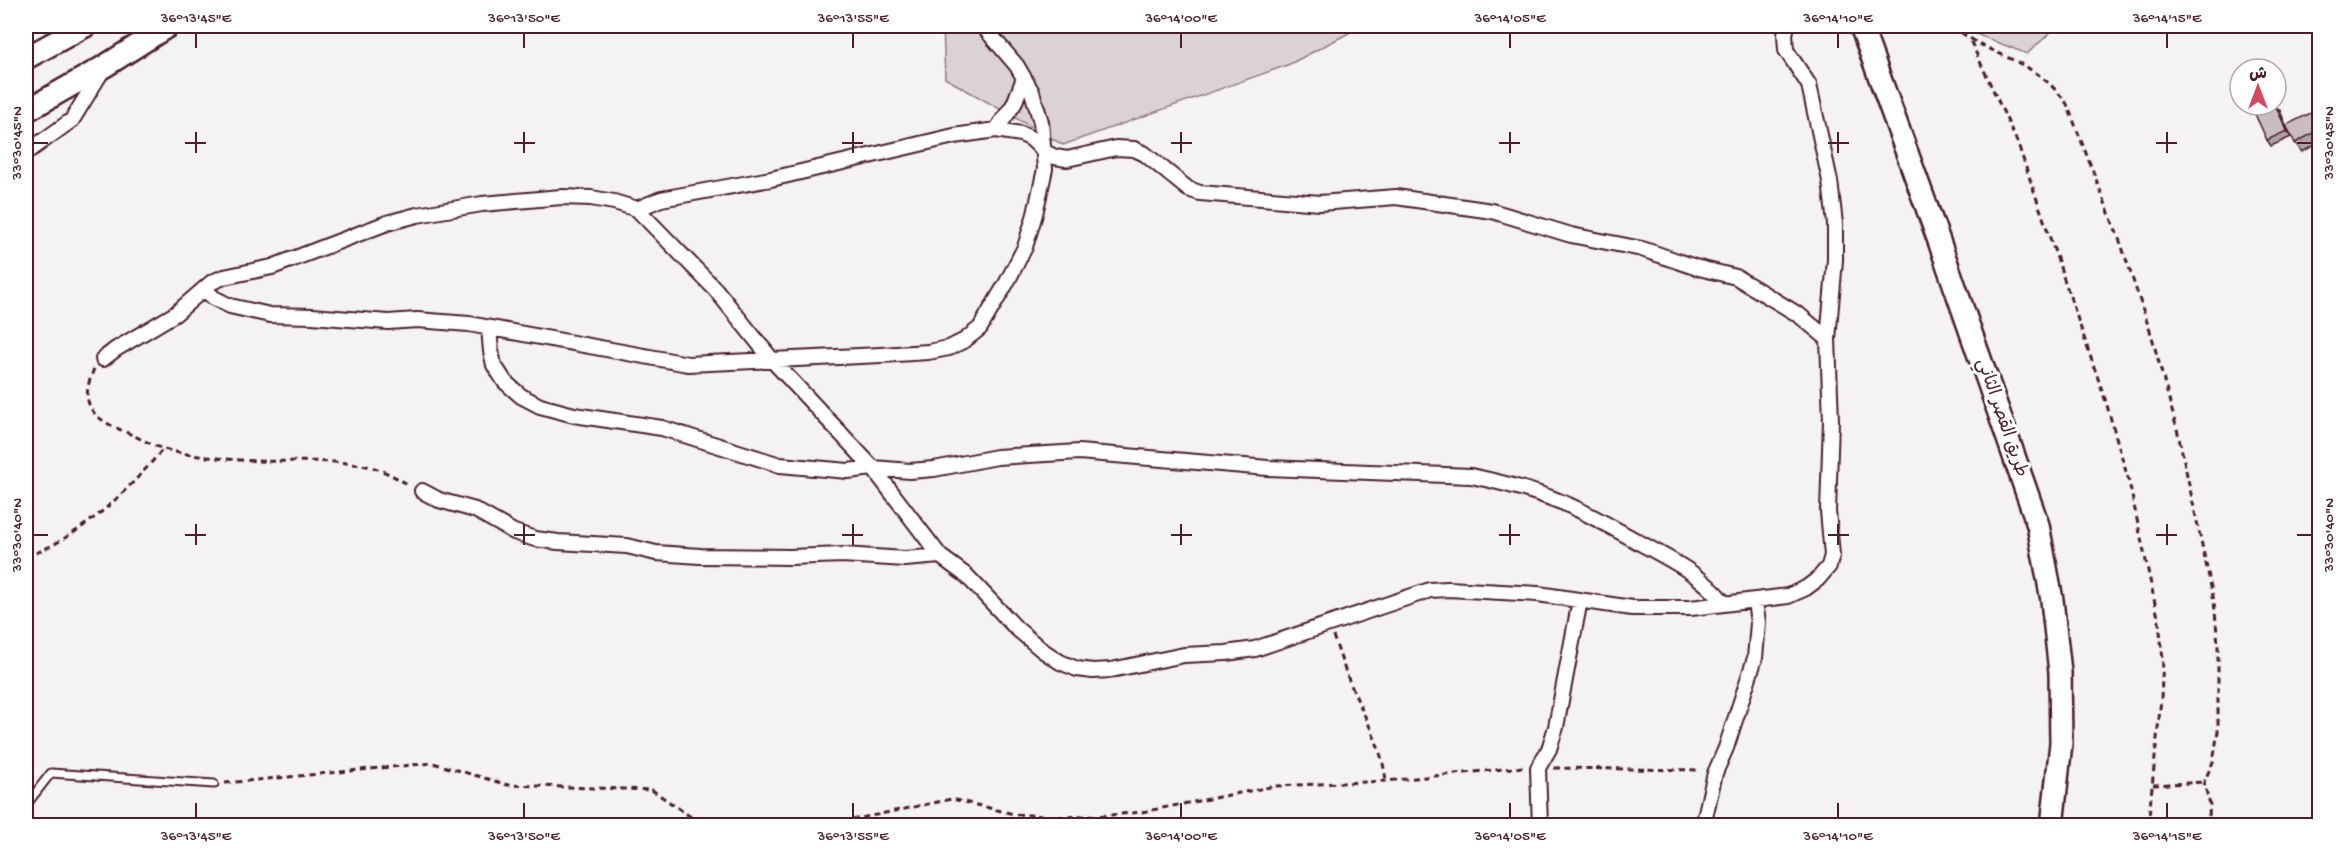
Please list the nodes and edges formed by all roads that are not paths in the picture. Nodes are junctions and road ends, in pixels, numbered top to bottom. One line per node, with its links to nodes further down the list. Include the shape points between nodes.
1 (85, 26): 6 (main road)
2 (168, 26): 7 (main road)
3 (983, 26): 8 (street)
4 (1787, 26): 16 (street, via 1786,50 1809,85 1830,181 1835,260)
5 (1862, 26): 29 (main road, طريق القصر الثاني, via 2038,525 2060,672 2061,743)
6 (26, 58)
7 (105, 66): 9 (main road); 12 (street, via 72,120)
8 (1024, 78): 10 (street, via 1014,104); 11 (street, via 1038,109)
9 (26, 111)
10 (996, 130): 11 (street, via 1030,138); 13 (street, via 661,199)
11 (1045, 152): 16 (street, via 1067,159 1127,147 1145,154 1188,189 1200,193 1320,203 1395,197 1492,211 1736,277 1799,315); 18 (street, via 1045,169 1025,247 980,328 965,340 928,352)
12 (26, 153)
13 (637, 209): 14 (street, via 591,198 561,197 417,215 359,232 272,267 224,277); 18 (street, via 716,290)
14 (204, 289): 15 (street, via 230,306 270,315 387,322 424,320); 17 (street, via 175,314)
15 (489, 328): 18 (street, via 676,363); 19 (street, via 494,365 505,382 540,406 574,416 662,428 780,465 848,471)
16 (1828, 339): 23 (street, via 1828,511 1832,555 1828,567 1806,588 1788,596)
17 (103, 359)
18 (774, 361): 19 (street)
19 (873, 468): 21 (street); 24 (street, via 926,470 997,457 1079,452 1268,468 1471,476 1557,500 1597,519 1697,575)
20 (422, 491): 21 (street, via 476,510 514,532 558,543 627,546 700,556)
21 (940, 556): 22 (street, via 967,576 1042,650 1077,669 1111,670 1184,655 1255,649 1414,595 1448,589)
22 (1580, 600): 24 (street, via 1662,609); 27 (street, via 1556,727 1538,768)
23 (1755, 601): 24 (street); 28 (street, via 1755,658 1715,773)
24 (1724, 603)
25 (214, 784): 26 (lane, via 51,773)
26 (26, 805)
27 (1540, 825)
28 (1703, 825)
29 (2052, 825)

